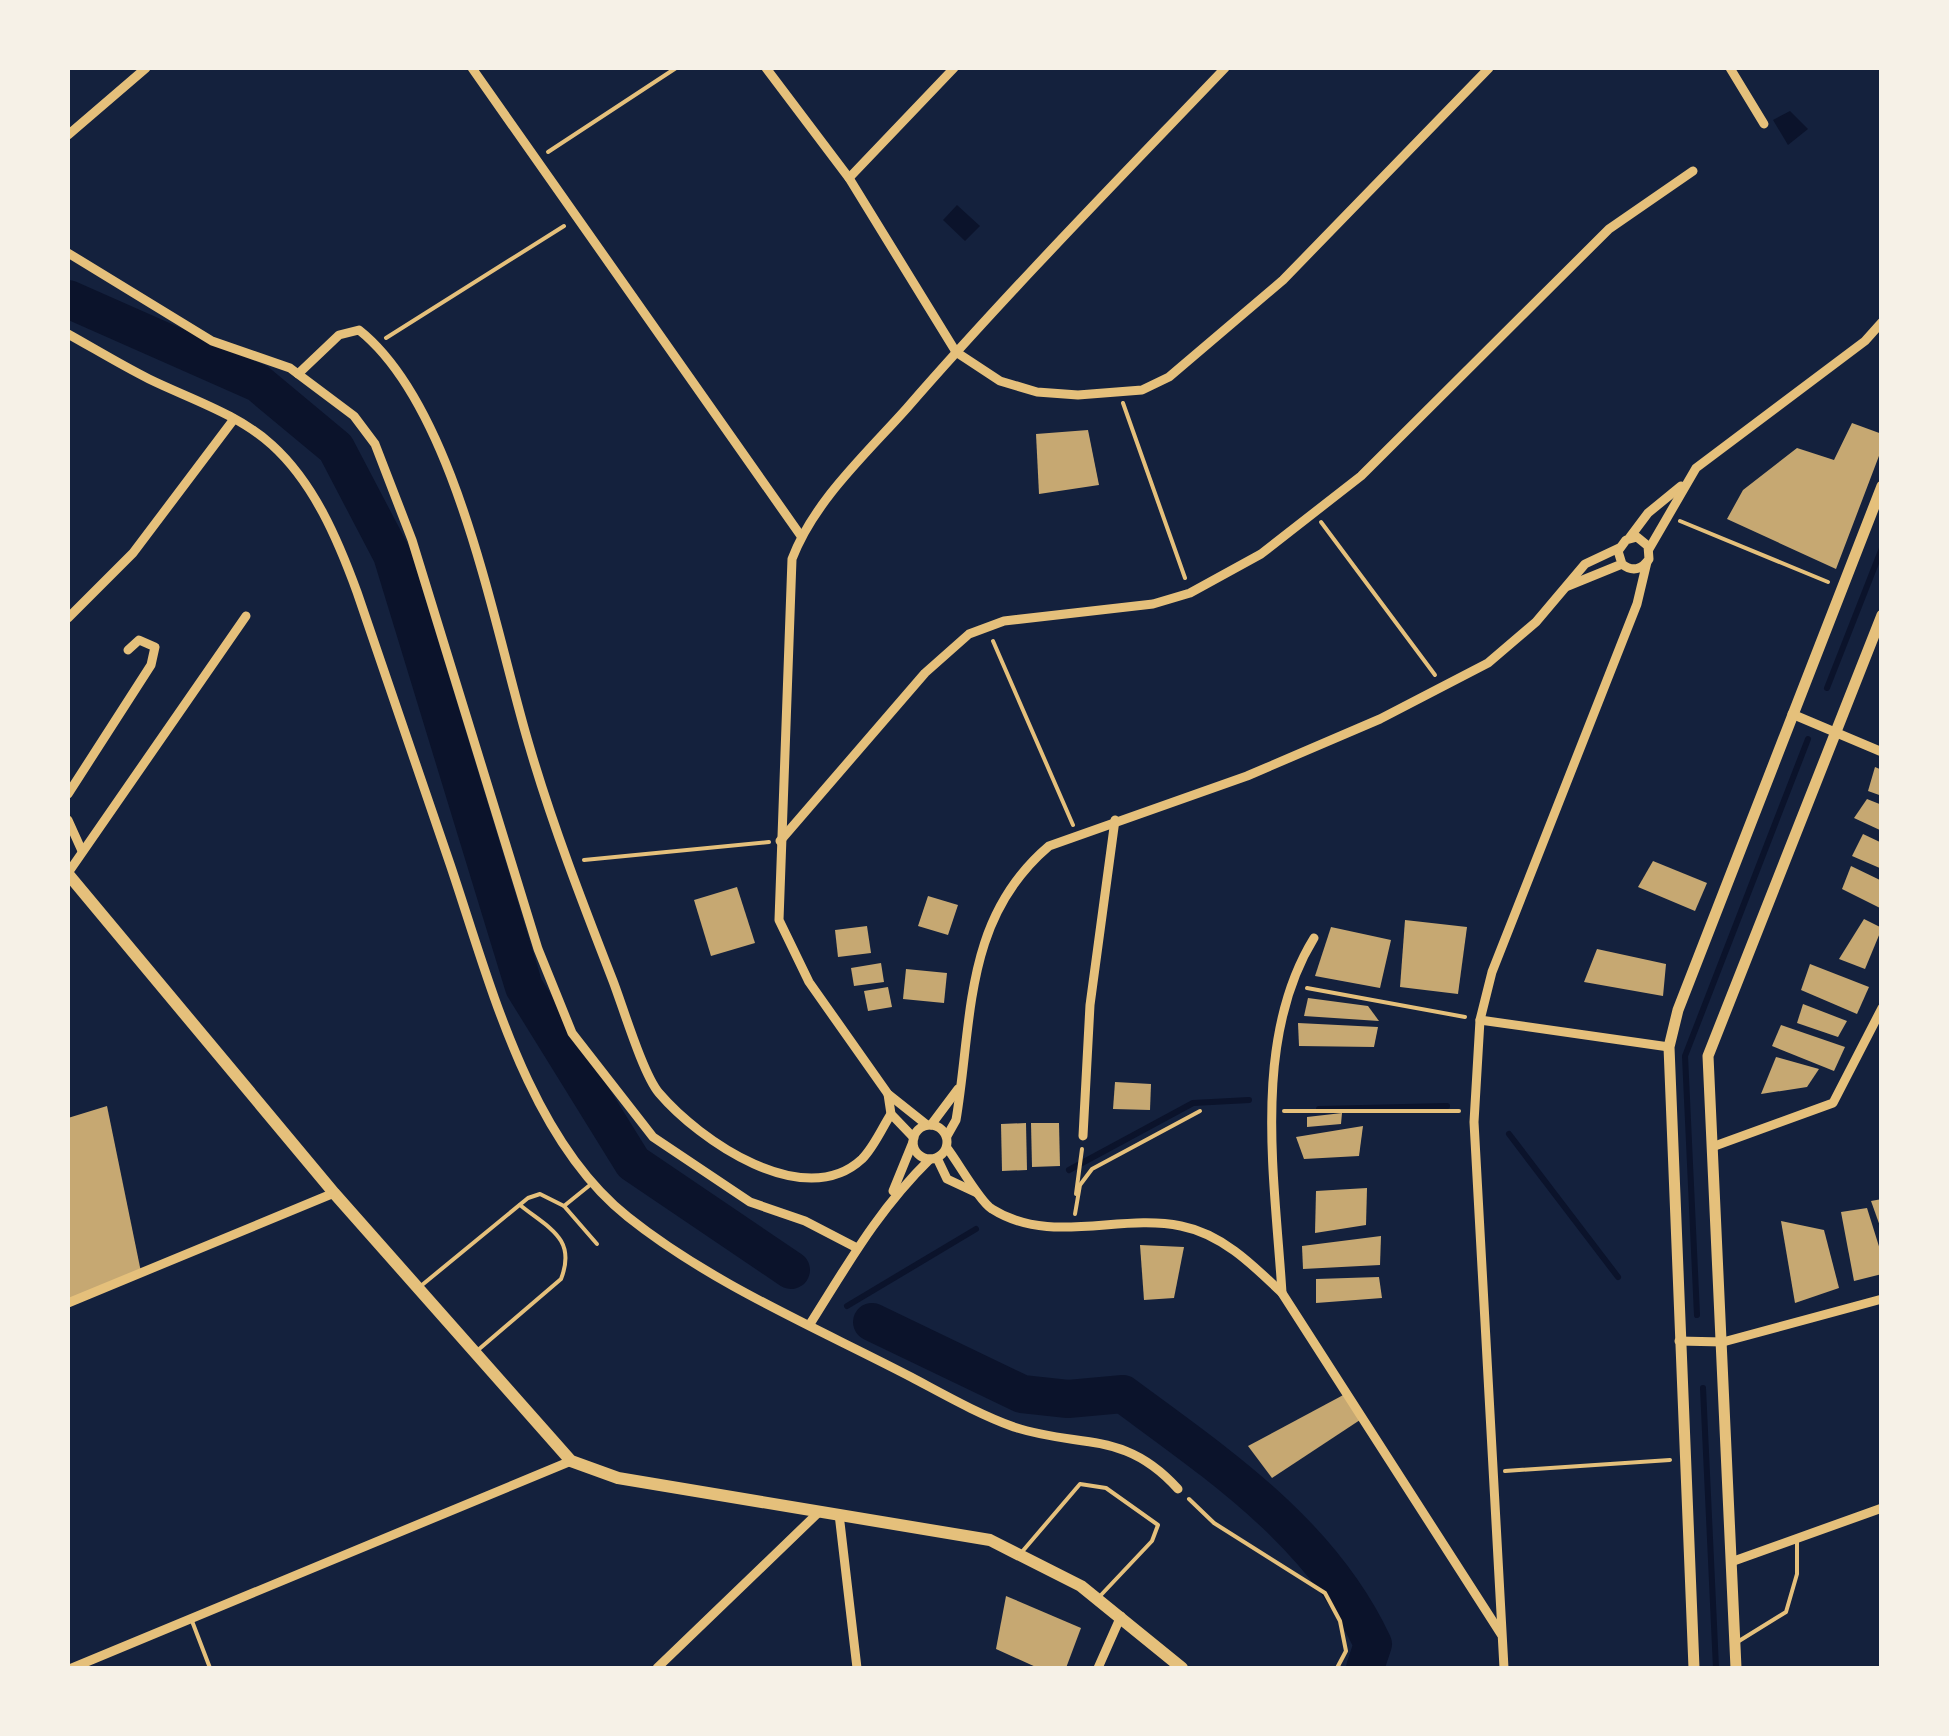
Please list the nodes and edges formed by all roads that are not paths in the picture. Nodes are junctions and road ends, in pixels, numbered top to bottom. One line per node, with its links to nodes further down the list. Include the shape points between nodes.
1 (146, 68): 9 (street)
2 (472, 68): 22 (street)
3 (766, 68): 11 (street)
4 (954, 68): 11 (street)
5 (1225, 68): 17 (street)
6 (1490, 68): 17 (street, via 1283,280 1169,377 1120,394 1037,392 1000,381)
7 (1730, 68): 8 (street)
8 (1764, 124)
9 (68, 135)
10 (1693, 171): 39 (street, via 1609,230 1361,476 1261,554 1190,594 1004,621 969,634)
11 (850, 178): 17 (street)
12 (68, 253): 18 (street, via 212,341)
13 (1882, 322): 16 (street)
14 (68, 334): 19 (street)
15 (1882, 338): 16 (street)
16 (1865, 340): 20 (street)
17 (956, 352): 22 (street)
18 (298, 374): 48 (street, via 339,335 359,330 415,396 471,530 530,748 657,1091 725,1149 784,1178 838,1174 863,1158); 63 (street, via 354,416 374,444 412,540 538,949 572,1033 653,1138 750,1202)
19 (234, 418): 31 (street, via 133,553); 56 (street, via 272,445 339,542 501,1022 541,1102)
20 (1687, 481): 23 (street); 25 (street)
21 (1882, 486): 33 (street)
22 (801, 536): 39 (street, via 790,576)
23 (1630, 538): 24 (street); 25 (street)
24 (1619, 548): 27 (street); 28 (street, via 1584,564)
25 (1649, 549): 26 (street)
26 (1647, 562): 27 (street, via 1635,569); 44 (street, via 1492,972)
27 (1622, 564): 28 (street)
28 (1565, 587): 38 (street, via 1488,663 1380,719 1247,776)
29 (246, 616): 40 (street)
30 (1882, 616): 34 (street)
31 (68, 618)
32 (128, 650): 36 (street, via 139,640 155,647 151,665)
33 (1792, 714): 34 (street); 45 (street)
34 (1838, 734): 35 (street); 53 (street, via 1712,1041 1706,1079)
35 (1882, 752)
36 (68, 794)
37 (68, 820): 40 (street)
38 (1115, 820): 46 (street, via 1049,846 1003,895 980,945); 51 (street, via 1090,1005)
39 (780, 841): 47 (street, via 779,920 785,936 809,982)
40 (82, 852): 41 (street)
41 (68, 874): 57 (main road)
42 (1314, 938): 65 (street, via 1299,962 1272,1088)
43 (1882, 1008): 53 (street, via 1833,1103)
44 (1480, 1020): 45 (street); 83 (street, via 1474,1112)
45 (1668, 1047): 69 (street)
46 (958, 1089): 49 (street); 50 (street, via 956,1120)
47 (888, 1094): 48 (street); 49 (street)
48 (891, 1114): 52 (street)
49 (929, 1125): 50 (street); 52 (street)
50 (946, 1136): 54 (street)
51 (1083, 1136)
52 (913, 1140): 55 (street, via 918,1154); 59 (street)
53 (1712, 1147): 70 (street)
54 (947, 1148): 55 (street); 58 (street)
55 (933, 1159): 58 (street, via 947,1179); 59 (street)
56 (593, 1182): 61 (lane); 68 (street, via 627,1217)
57 (334, 1193): 64 (main road); 67 (street)
58 (978, 1193): 65 (street, via 990,1208 1021,1222 1183,1226 1230,1246)
59 (890, 1198): 63 (street)
60 (520, 1205): 61 (lane, via 540,1194); 64 (lane); 71 (lane, via 560,1238 568,1263 562,1278)
61 (564, 1206): 62 (lane)
62 (597, 1244)
63 (857, 1248): 68 (street)
64 (418, 1289): 71 (main road)
65 (1282, 1294): 83 (street)
66 (1882, 1299): 70 (street)
67 (68, 1303)
68 (810, 1324): 73 (street, via 985,1416 1108,1444 1154,1463)
69 (1679, 1341): 70 (street); 93 (street)
70 (1724, 1342): 79 (street)
71 (474, 1354): 72 (main road)
72 (571, 1461): 75 (main road, via 618,1478); 82 (street)
73 (1178, 1489)
74 (1882, 1508): 77 (street)
75 (818, 1512): 76 (main road); 88 (street)
76 (838, 1514): 78 (main road, via 990,1540); 89 (street)
77 (1797, 1536): 79 (street); 84 (lane, via 1786,1612)
78 (1021, 1554): 80 (main road); 80 (lane, via 1073,1488 1106,1488 1149,1514 1158,1532)
79 (1732, 1562): 84 (street)
80 (1098, 1598): 81 (main road)
81 (1122, 1616): 90 (street); 91 (main road)
82 (192, 1620): 85 (street); 87 (lane)
83 (1503, 1636): 92 (street)
84 (1735, 1643): 94 (street)
85 (92, 1665): 86 (street)
86 (72, 1668)
87 (210, 1668)
88 (657, 1668)
89 (858, 1668)
90 (1098, 1668)
91 (1182, 1668)
92 (1504, 1668)
93 (1694, 1668)
94 (1736, 1668)

